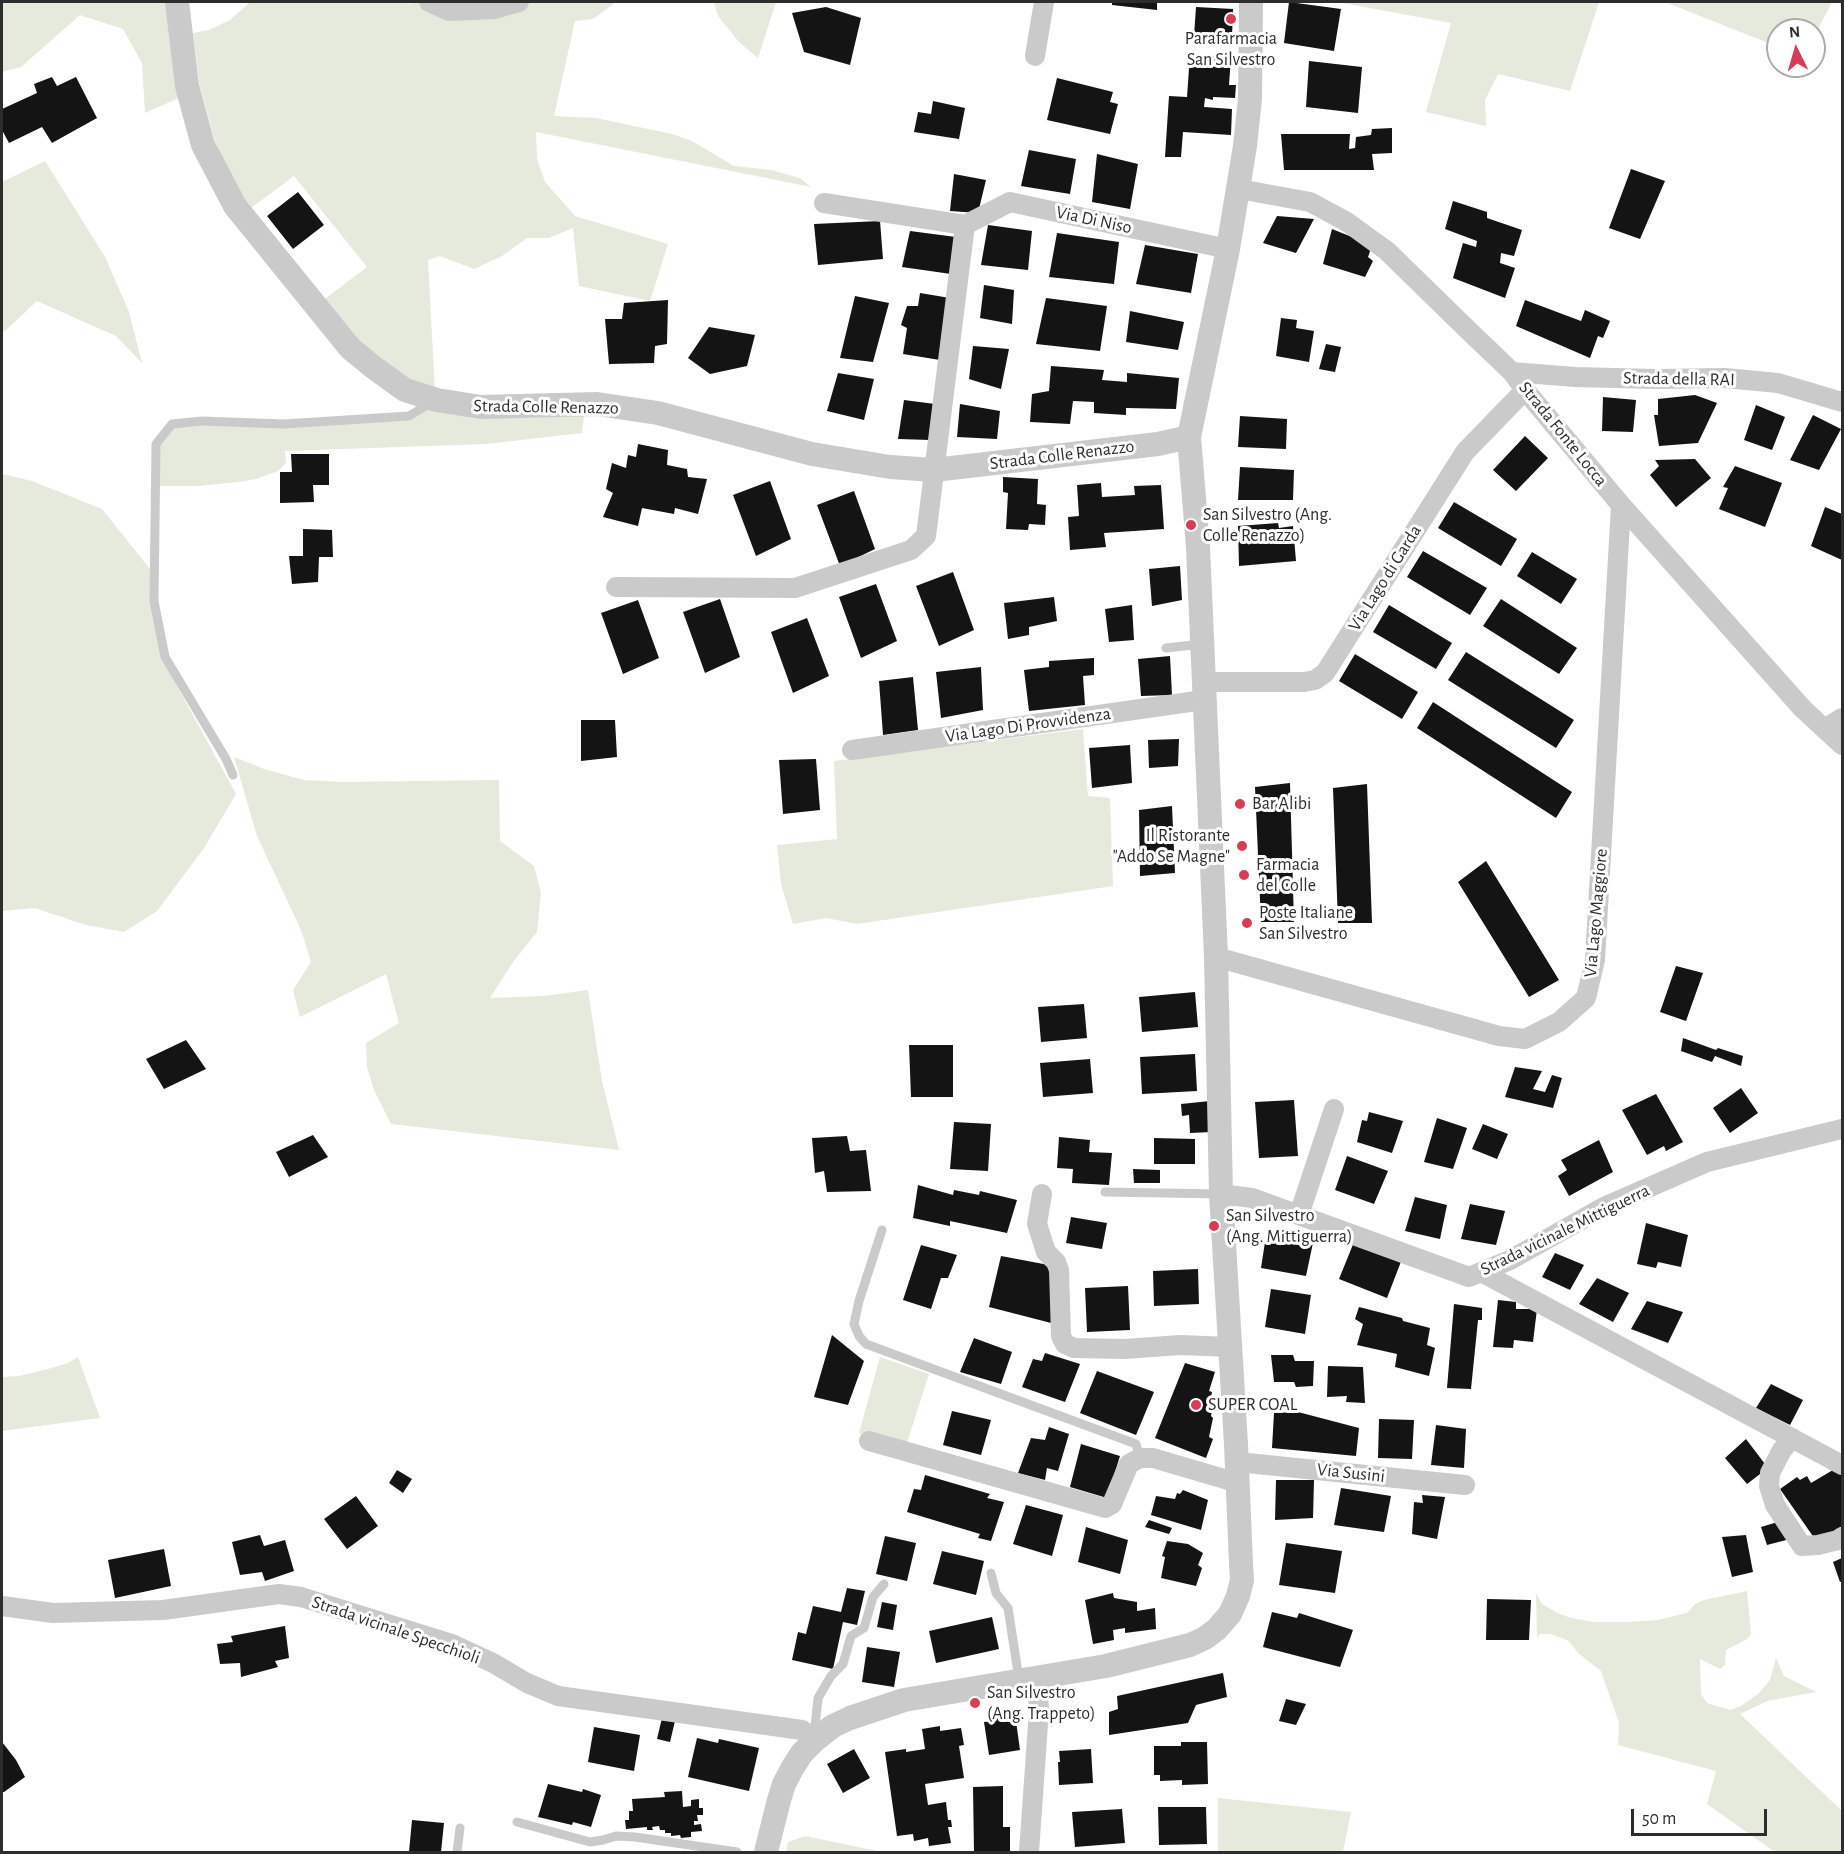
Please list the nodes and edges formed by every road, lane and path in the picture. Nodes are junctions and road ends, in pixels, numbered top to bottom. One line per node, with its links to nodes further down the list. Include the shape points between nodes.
1 (177, 2): 13 (street, Strada Colle Renazzo, via 187,86 203,145 235,206 350,348 405,390)
2 (429, 2): 3 (street, via 449,11 495,9)
3 (519, 2)
4 (1044, 2): 6 (street)
5 (1251, 2): 7 (street, via 1250,99)
6 (1035, 56)
7 (1239, 189): 10 (street); 11 (street, Strada Fonte Locca, via 1310,202 1347,222 1387,251)
8 (824, 203): 9 (street)
9 (965, 225): 10 (street, Via Di Niso, via 1010,202); 16 (street)
10 (1228, 249): 15 (street)
11 (1512, 372): 12 (street, Strada Fonte Locca); 14 (street, Strada della RAI, via 1575,378 1735,379 1778,383)
12 (1525, 390): 17 (street, Strada Fonte Locca); 21 (street, Via Lago di Garda, via 1465,452 1325,673 1304,682)
13 (437, 400): 16 (street, Strada Colle Renazzo, via 481,407 597,404 658,413 812,454); 25 (lane, via 409,416 284,424 172,424 156,444 154,601 165,657)
14 (1842, 402)
15 (1189, 437): 16 (street, Strada Colle Renazzo); 19 (street)
16 (934, 470): 18 (street, via 926,536 911,550 795,588)
17 (1621, 505): 22 (street, Strada Fonte Locca, via 1803,709); 26 (street, Via Lago Maggiore, via 1595,960 1586,998 1559,1022 1525,1039 1499,1036)
18 (616, 587)
19 (1202, 644): 20 (lane); 21 (street)
20 (1166, 648)
21 (1204, 691): 24 (street, Via Lago Di Provvidenza); 26 (street)
22 (1834, 723): 23 (street, Strada Fonte Locca)
23 (1842, 745)
24 (852, 750)
25 (233, 775)
26 (1216, 957): 31 (street)
27 (1334, 1109): 32 (street)
28 (1842, 1129): 34 (street, Strada vicinale Mittiguerra, via 1707,1162 1604,1207)
29 (1105, 1192): 31 (lane)
30 (1042, 1194): 35 (street, via 1037,1224 1046,1252 1059,1270 1061,1336 1065,1344 1074,1348 1125,1349)
31 (1221, 1194): 32 (street, Strada vicinale Mittiguerra, via 1252,1198); 35 (street)
32 (1299, 1215): 34 (street, Strada vicinale Mittiguerra, via 1469,1277)
33 (882, 1230): 38 (lane, via 854,1324 866,1344 1136,1444)
34 (1481, 1272): 36 (street)
35 (1230, 1347): 40 (street)
36 (1792, 1438): 39 (street); 42 (street, via 1770,1473 1775,1505 1802,1546)
37 (868, 1440): 38 (street, via 1105,1508 1112,1504 1129,1464)
38 (1140, 1458): 40 (street, Via Susini, via 1153,1458 1228,1480)
39 (1842, 1465)
40 (1238, 1471): 41 (street, Via Susini); 46 (street, via 1242,1580 1230,1614 1217,1629 1175,1649)
41 (1465, 1485)
42 (1842, 1537)
43 (991, 1573): 46 (lane, via 996,1593 1008,1608)
44 (884, 1584): 47 (lane, via 873,1597 864,1628 851,1636 843,1664 818,1698)
45 (2, 1606): 47 (street, Strada vicinale Specchioli, via 53,1613 163,1610 279,1594 301,1597 452,1644 558,1696 802,1730)
46 (1029, 1679): 47 (street, via 904,1700 850,1718); 53 (street, via 1040,1710)
47 (815, 1740): 52 (street, via 784,1784)
48 (517, 1822): 51 (lane, via 590,1842 616,1836 635,1837)
49 (460, 1828): 50 (lane)
50 (457, 1852)
51 (737, 1852)
52 (766, 1852)
53 (1029, 1852)

